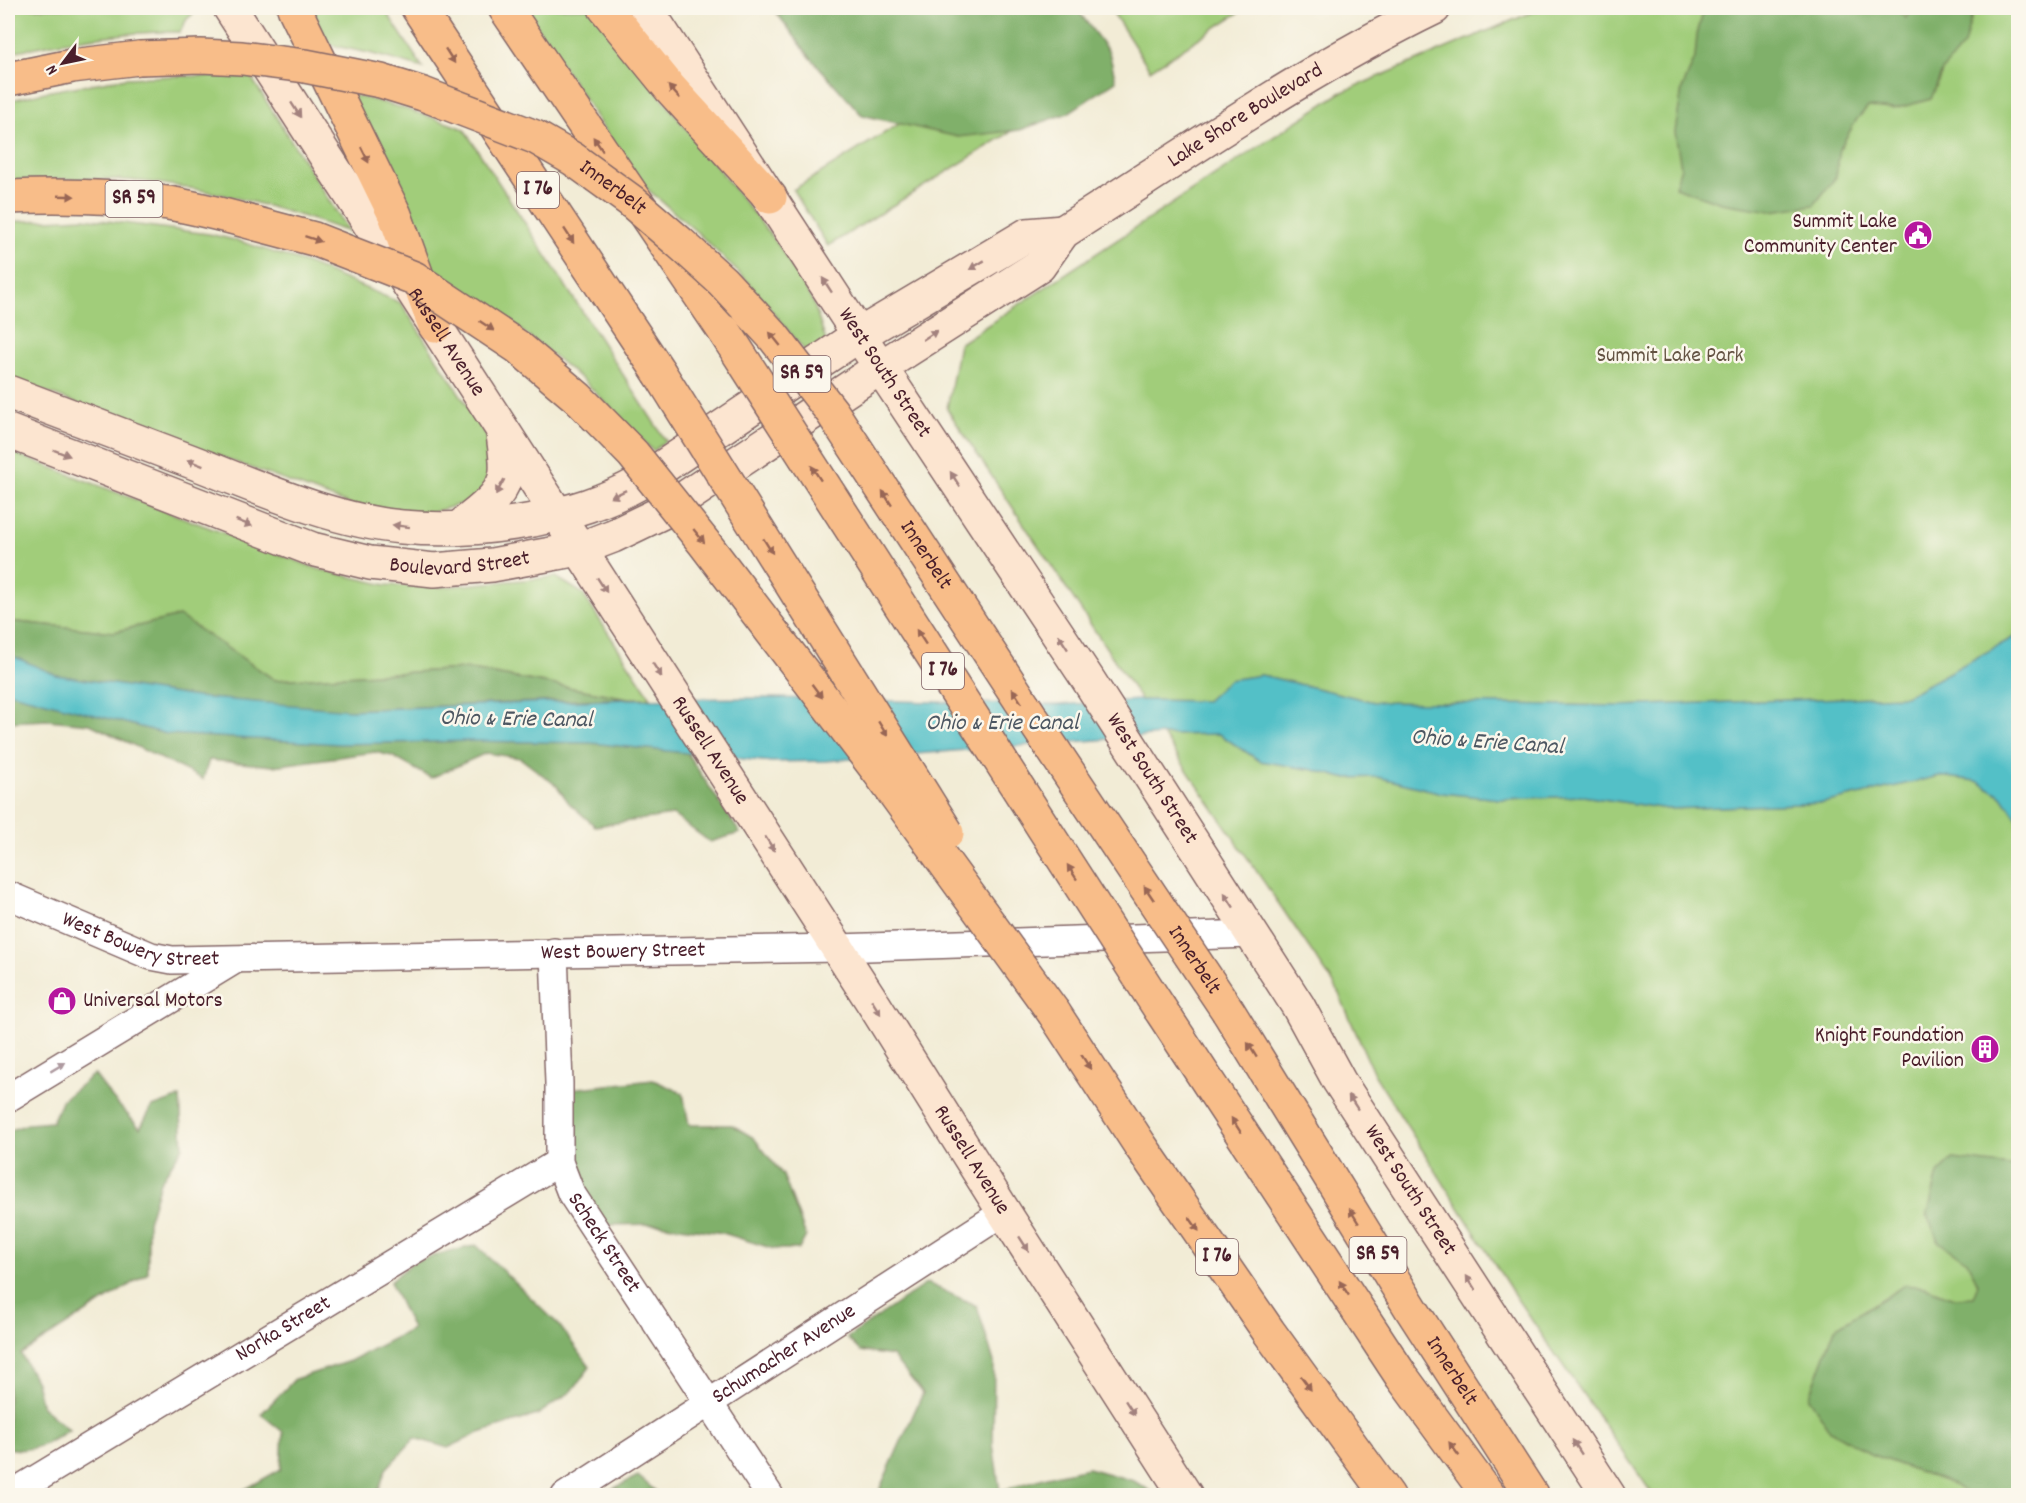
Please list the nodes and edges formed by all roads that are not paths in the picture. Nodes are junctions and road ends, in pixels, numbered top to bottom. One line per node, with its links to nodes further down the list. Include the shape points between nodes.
1 (230, 8): 12 (main road, Russell Avenue, one-way to 12)
2 (294, 8): 12 (highway, one-way to 12, via 395,215)
3 (418, 8): 26 (highway, I 76, one-way to 26, bridge, via 659,372 933,809)
4 (505, 8): 36 (highway, I 76, one-way to 4, bridge, via 1402,1377 1160,1009 725,332)
5 (605, 8): 10 (highway, one-way to 5, via 670,88)
6 (1434, 8): 11 (main road, Lake Shore Boulevard, via 1377,35 1319,70)
7 (654, 10): 10 (main road, West South Street)
8 (8, 79): 37 (highway, Innerbelt / SR 59, one-way to 8, bridge, via 1228,1011 832,412 722,281 631,201 573,159 535,137 381,81 305,66 201,56 139,58)
9 (8, 197): 26 (highway, SR 59, one-way to 26, bridge, via 127,198 171,204 314,239 414,278 518,347 586,406 633,454 879,772)
10 (770, 197): 13 (main road, West South Street, one-way to 10)
11 (1063, 232): 13 (main road, Lake Shore Boulevard, one-way to 13, via 1027,235); 14 (main road, Lake Shore Boulevard, one-way to 11, via 1039,266)
12 (435, 326): 16 (main road, Russell Avenue)
13 (859, 334): 14 (main road, West South Street); 18 (main road, Boulevard Street, one-way to 18, via 639,483 592,505)
14 (881, 367): 20 (main road, Boulevard Street, via 665,510); 22 (main road, West South Street, one-way to 14)
15 (8, 392): 19 (main road, Boulevard Street, one-way to 15, via 400,527 337,514)
16 (503, 431): 18 (main road, Russell Avenue); 19 (main road, one-way to 19, via 506,473 501,488)
17 (8, 432): 20 (main road, Boulevard Street, one-way to 20, via 312,549 370,563 460,569)
18 (558, 515): 19 (main road, Boulevard Street, via 502,526); 20 (main road, Russell Avenue)
19 (459, 528)
20 (579, 549): 23 (main road, Russell Avenue, one-way to 23)
21 (8, 895): 25 (street, West Bowery Street, via 151,956 187,960)
22 (1251, 934): 23 (street, West Bowery Street); 38 (main road, West South Street, one-way to 22, via 1346,1090)
23 (838, 948): 24 (street, West Bowery Street); 29 (main road, Russell Avenue, one-way to 29)
24 (554, 952): 25 (street, West Bowery Street); 28 (street, Scheck Street)
25 (238, 958): 27 (street, one-way to 25)
26 (1054, 1013): 35 (highway, I 76, one-way to 35, via 1255,1312)
27 (8, 1098)
28 (559, 1162): 30 (street, Scheck Street, via 571,1193); 31 (street, Norka Street)
29 (1004, 1212): 30 (street, Schumacher Avenue); 34 (main road, Russell Avenue, one-way to 34)
30 (710, 1402): 32 (street, Schumacher Avenue); 33 (street, Scheck Street)
31 (8, 1496)
32 (565, 1496)
33 (770, 1496)
34 (1186, 1496)
35 (1388, 1496)
36 (1489, 1496)
37 (1532, 1496)
38 (1609, 1496)

